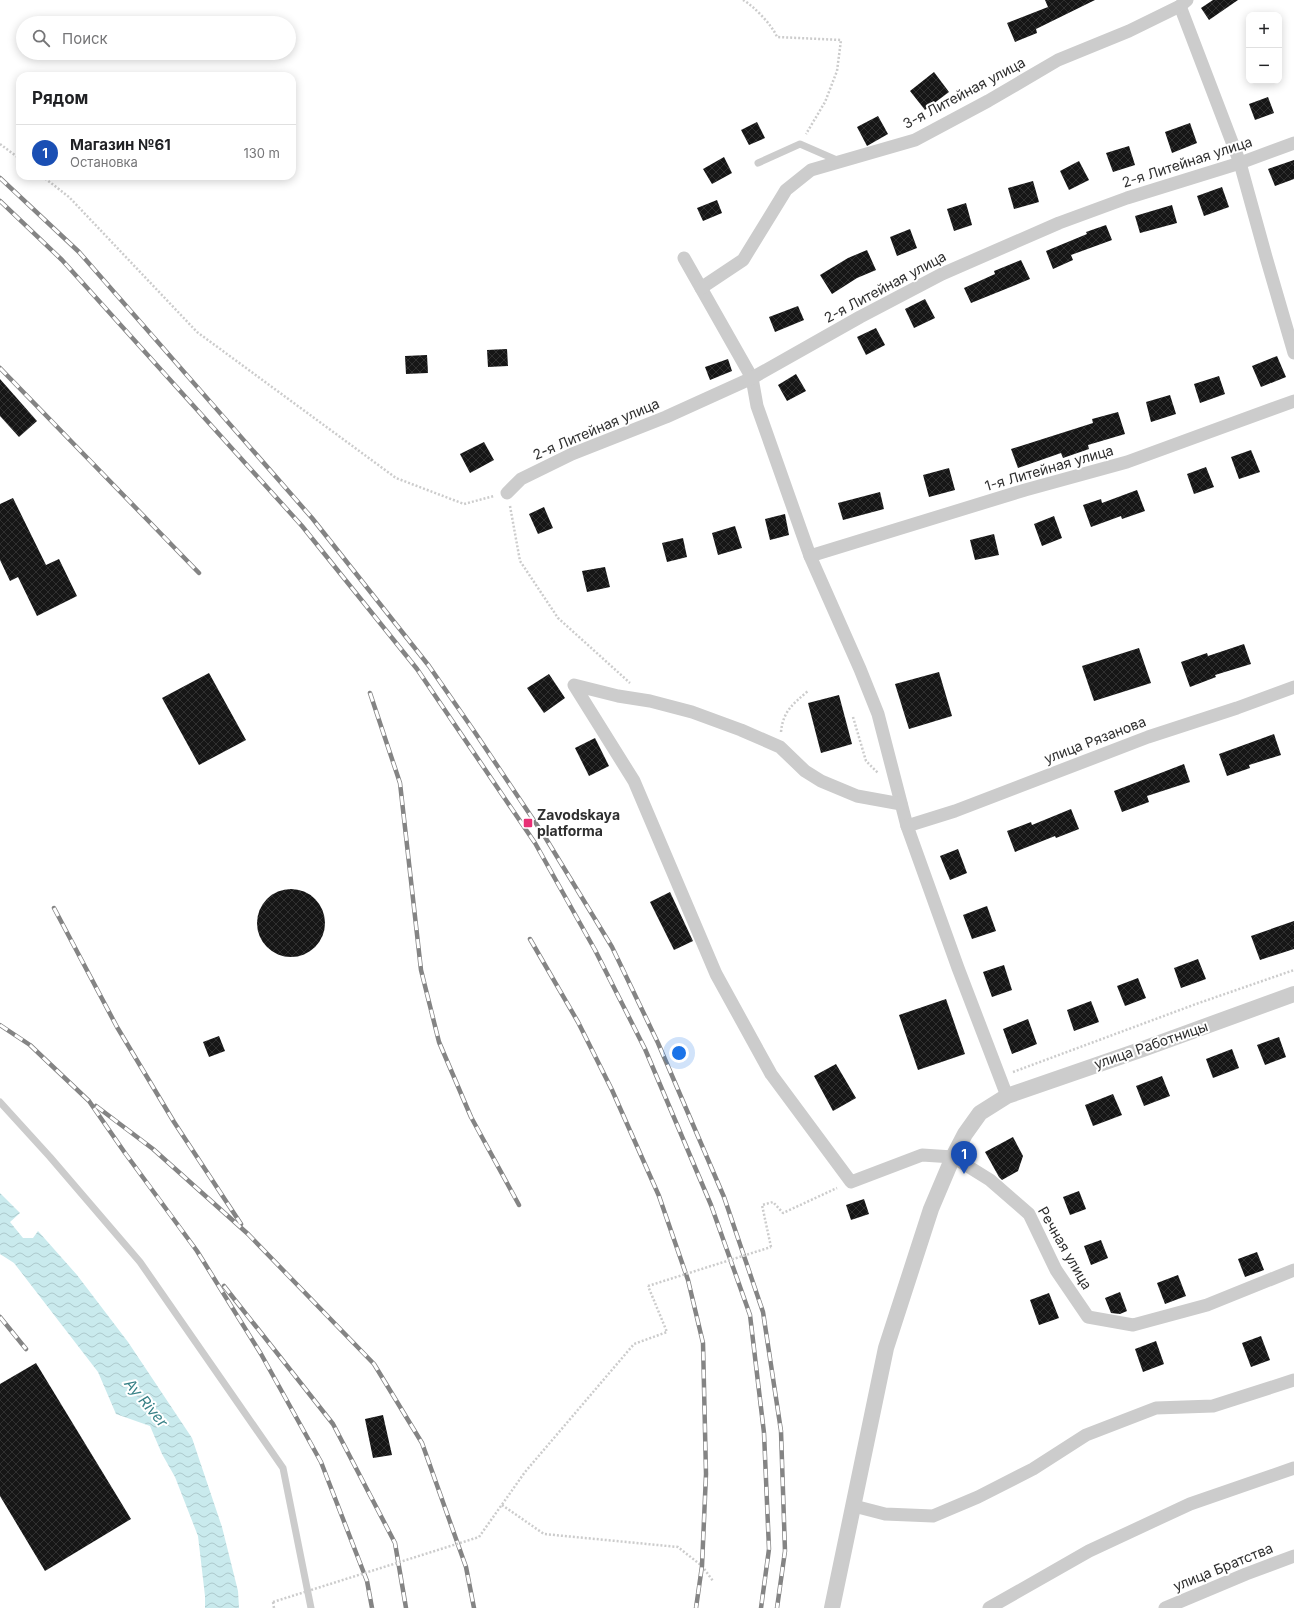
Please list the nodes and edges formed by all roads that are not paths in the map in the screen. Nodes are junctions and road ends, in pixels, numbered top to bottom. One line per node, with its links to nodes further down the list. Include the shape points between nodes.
1 (1183, 3): 3 (street, 3-я Литейная улица, via 1130,31 1058,60 915,140); 5 (street)
2 (1294, 143): 5 (street, 2-я Литейная улица)
3 (841, 162): 4 (lane, via 800,144); 7 (street, 3-я Литейная улица, via 811,170 786,190 743,260)
4 (758, 163)
5 (1240, 163): 8 (street); 9 (street, 2-я Литейная улица, via 1127,198 1060,223 942,274)
6 (684, 258): 7 (street)
7 (701, 288): 9 (street)
8 (1294, 353)
9 (752, 378): 11 (street, 2-я Литейная улица, via 666,417 572,454 521,479); 12 (street, via 760,413)
10 (1294, 401): 12 (street, 1-я Литейная улица, via 1128,462 1025,490)
11 (507, 493)
12 (810, 556): 14 (street, via 878,714)
13 (1294, 687): 15 (street, улица Рязанова, via 1148,737 955,811)
14 (901, 804): 15 (street); 19 (street, via 857,796 821,781 805,771 780,747 692,712 574,685 634,781 716,974 767,1068 851,1182 922,1154)
15 (907, 826): 17 (street)
16 (1294, 994): 17 (street, улица Работницы)
17 (1007, 1096): 19 (street, улица Работницы, via 980,1113)
18 (0, 1102): 25 (lane, via 140,1262 283,1468)
19 (953, 1157): 20 (street, Речная улица, via 990,1180 1029,1214 1056,1270 1088,1317 1132,1325 1207,1305); 23 (street, улица Работницы, via 931,1209 886,1348)
20 (1294, 1270)
21 (1294, 1380): 23 (street, via 1213,1406 1156,1408 1086,1435 1033,1469 934,1516 885,1514)
22 (1294, 1468): 27 (street, via 1183,1508 1089,1551)
23 (854, 1506): 26 (street, улица Работницы)
24 (1294, 1556): 28 (street, улица Братства)
25 (311, 1608)
26 (832, 1608)
27 (989, 1608)
28 (1165, 1608)

